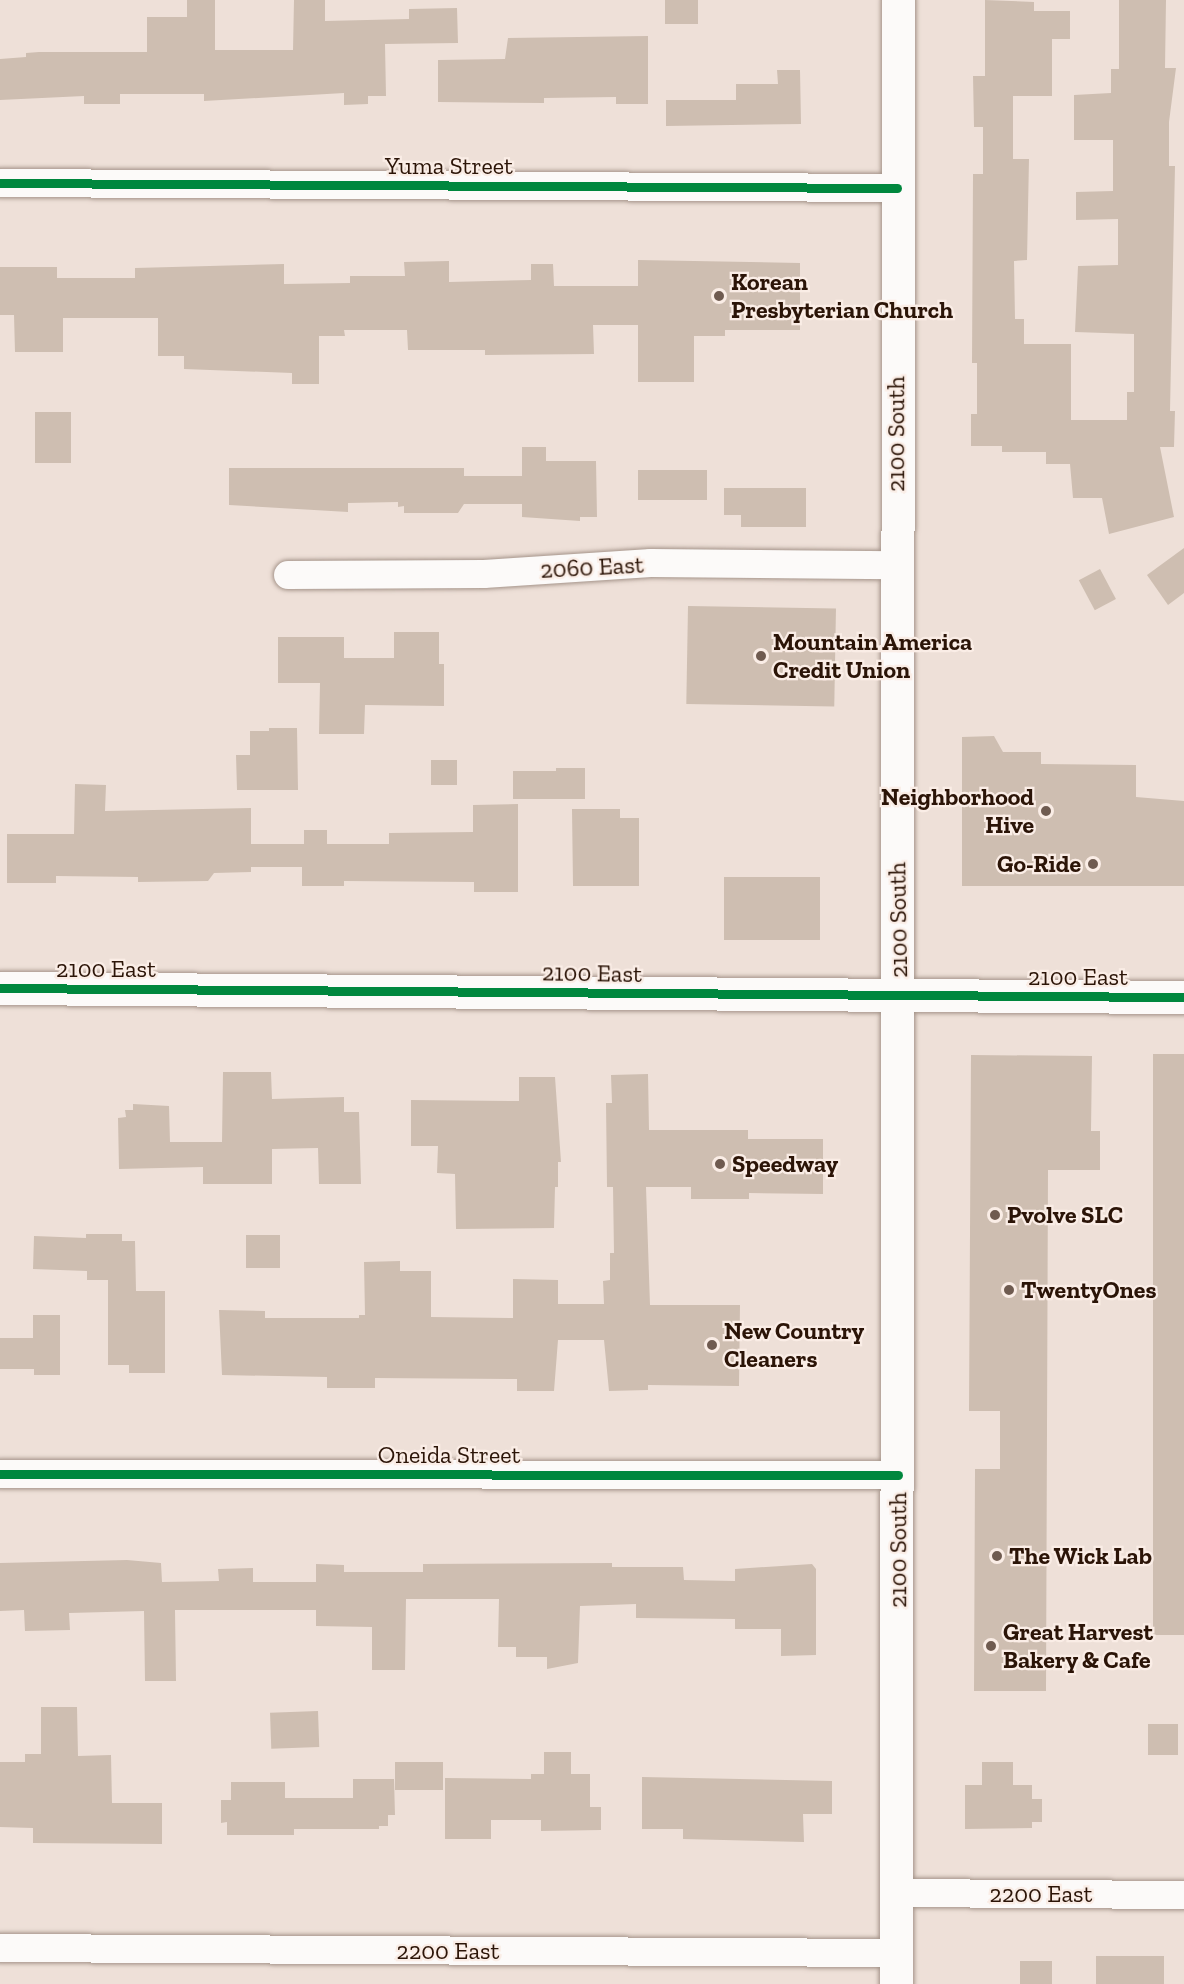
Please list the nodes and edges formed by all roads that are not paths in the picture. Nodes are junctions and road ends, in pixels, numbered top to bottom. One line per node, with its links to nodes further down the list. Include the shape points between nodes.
1 (898, 0): 3 (main road, 2100 South)
2 (0, 183): 3 (street, Yuma Street)
3 (897, 188): 4 (main road, 2100 South)
4 (896, 565): 5 (street, 2060 East, via 675,563 467,575); 7 (main road, 2100 South)
5 (288, 575)
6 (0, 988): 7 (main road, 2100 East)
7 (899, 996): 8 (main road, 2100 East); 10 (main road, 2100 South)
8 (1184, 997)
9 (0, 1474): 10 (street, Oneida Street)
10 (898, 1475): 11 (main road, 2100 South)
11 (897, 1893): 12 (street, 2200 East); 14 (main road, 2100 South)
12 (1184, 1895)
13 (0, 1948): 14 (street, 2200 East)
14 (896, 1969)

